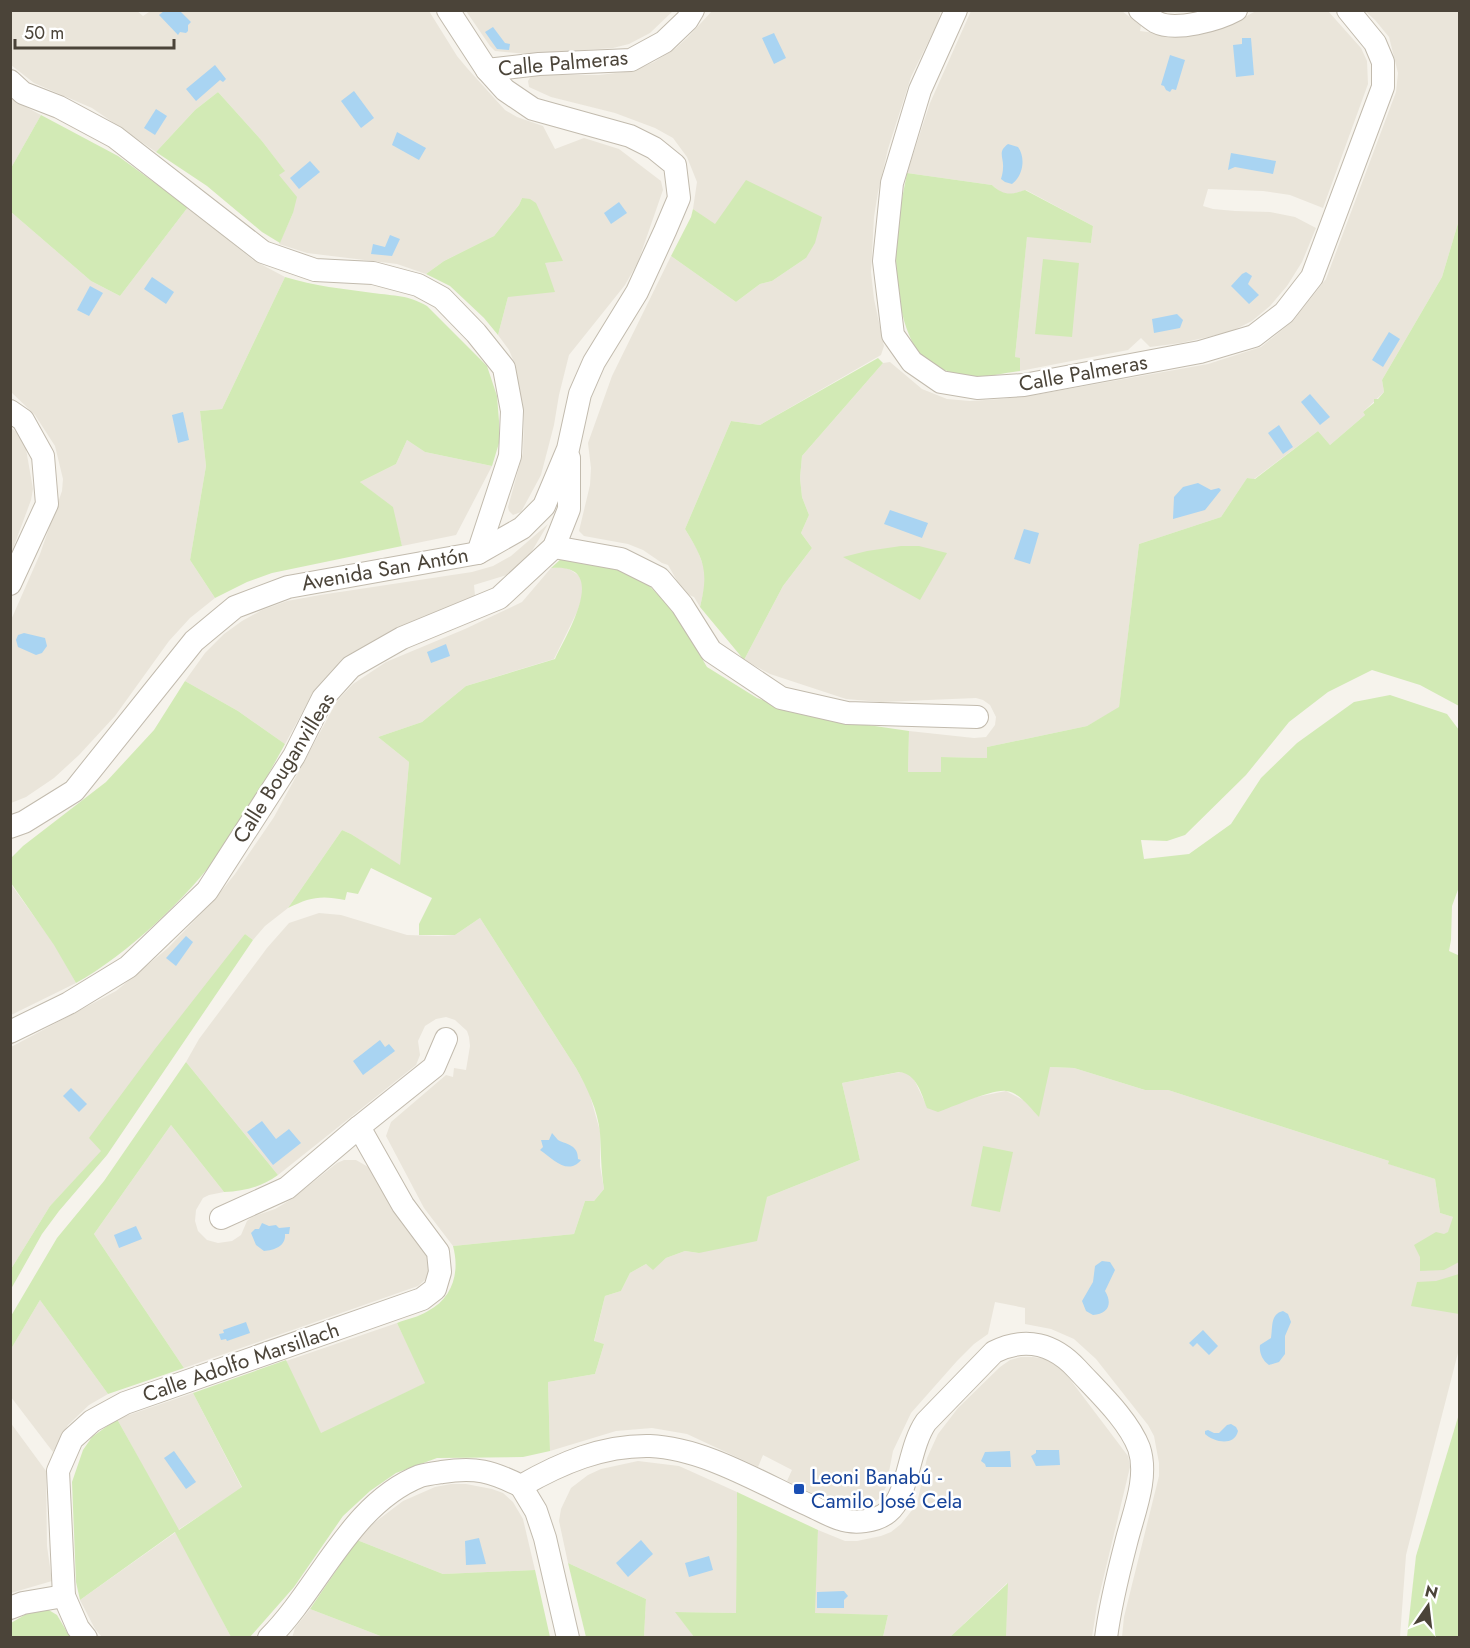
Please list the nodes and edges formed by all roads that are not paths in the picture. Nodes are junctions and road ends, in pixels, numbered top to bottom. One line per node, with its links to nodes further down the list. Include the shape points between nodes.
1 (448, 10): 7 (street, Avenida San Antón)
2 (693, 10): 7 (street, Calle Palmeras, via 664,42 631,60)
3 (956, 10): 6 (street, Calle Palmeras, via 920,90 892,183 884,261 893,335 912,362 941,382 977,388 1024,385 1200,352 1254,336 1284,313 1312,277 1383,87 1383,62 1374,43)
4 (1140, 10): 5 (street, via 1158,23 1181,26 1222,18)
5 (1236, 10)
6 (1348, 10)
7 (487, 70): 10 (street, Avenida San Antón, via 505,90 533,109 630,136 675,165 679,198 637,292 594,362 580,394)
8 (10, 81): 12 (street, via 23,93 115,137 263,252 315,270 373,273 418,285 442,298 463,319 504,368 512,411 510,456)
9 (10, 411): 13 (street, via 23,420 43,456 47,504)
10 (568, 449): 11 (street, Calle Bouganvilleas, via 569,509); 12 (street, Avenida San Antón, via 544,506 522,528)
11 (554, 547): 14 (street, via 621,559 659,578 682,605 711,651 781,698 847,713); 16 (street, Calle Bouganvilleas, via 499,598 402,638 351,667 323,698 294,756 207,891 128,967 69,1003)
12 (478, 553): 15 (street, Avenida San Antón, via 288,587 235,607 194,641 74,791)
13 (10, 584)
14 (976, 717)
15 (15, 829)
16 (10, 1032)
17 (446, 1039): 18 (street, via 434,1067)
18 (359, 1127): 19 (street, via 287,1188); 21 (street, Calle Adolfo Marsillach, via 403,1205 438,1252 440,1272 435,1289 422,1299 125,1403 92,1421 72,1439 58,1471)
19 (220, 1218)
20 (521, 1486): 24 (street, via 495,1473 463,1469 422,1476 392,1491 349,1532 303,1599); 25 (street, via 539,1520); 26 (street, via 554,1467 602,1450 651,1446 677,1449 715,1462 841,1520 875,1520 898,1500 918,1432 987,1358 1004,1347 1044,1345 1064,1356 1103,1397 1130,1430 1140,1456 1140,1485)
21 (64, 1596): 22 (street); 23 (street, Calle Adolfo Marsillach)
22 (10, 1608)
23 (86, 1638)
24 (269, 1638)
25 (568, 1638)
26 (1106, 1638)

